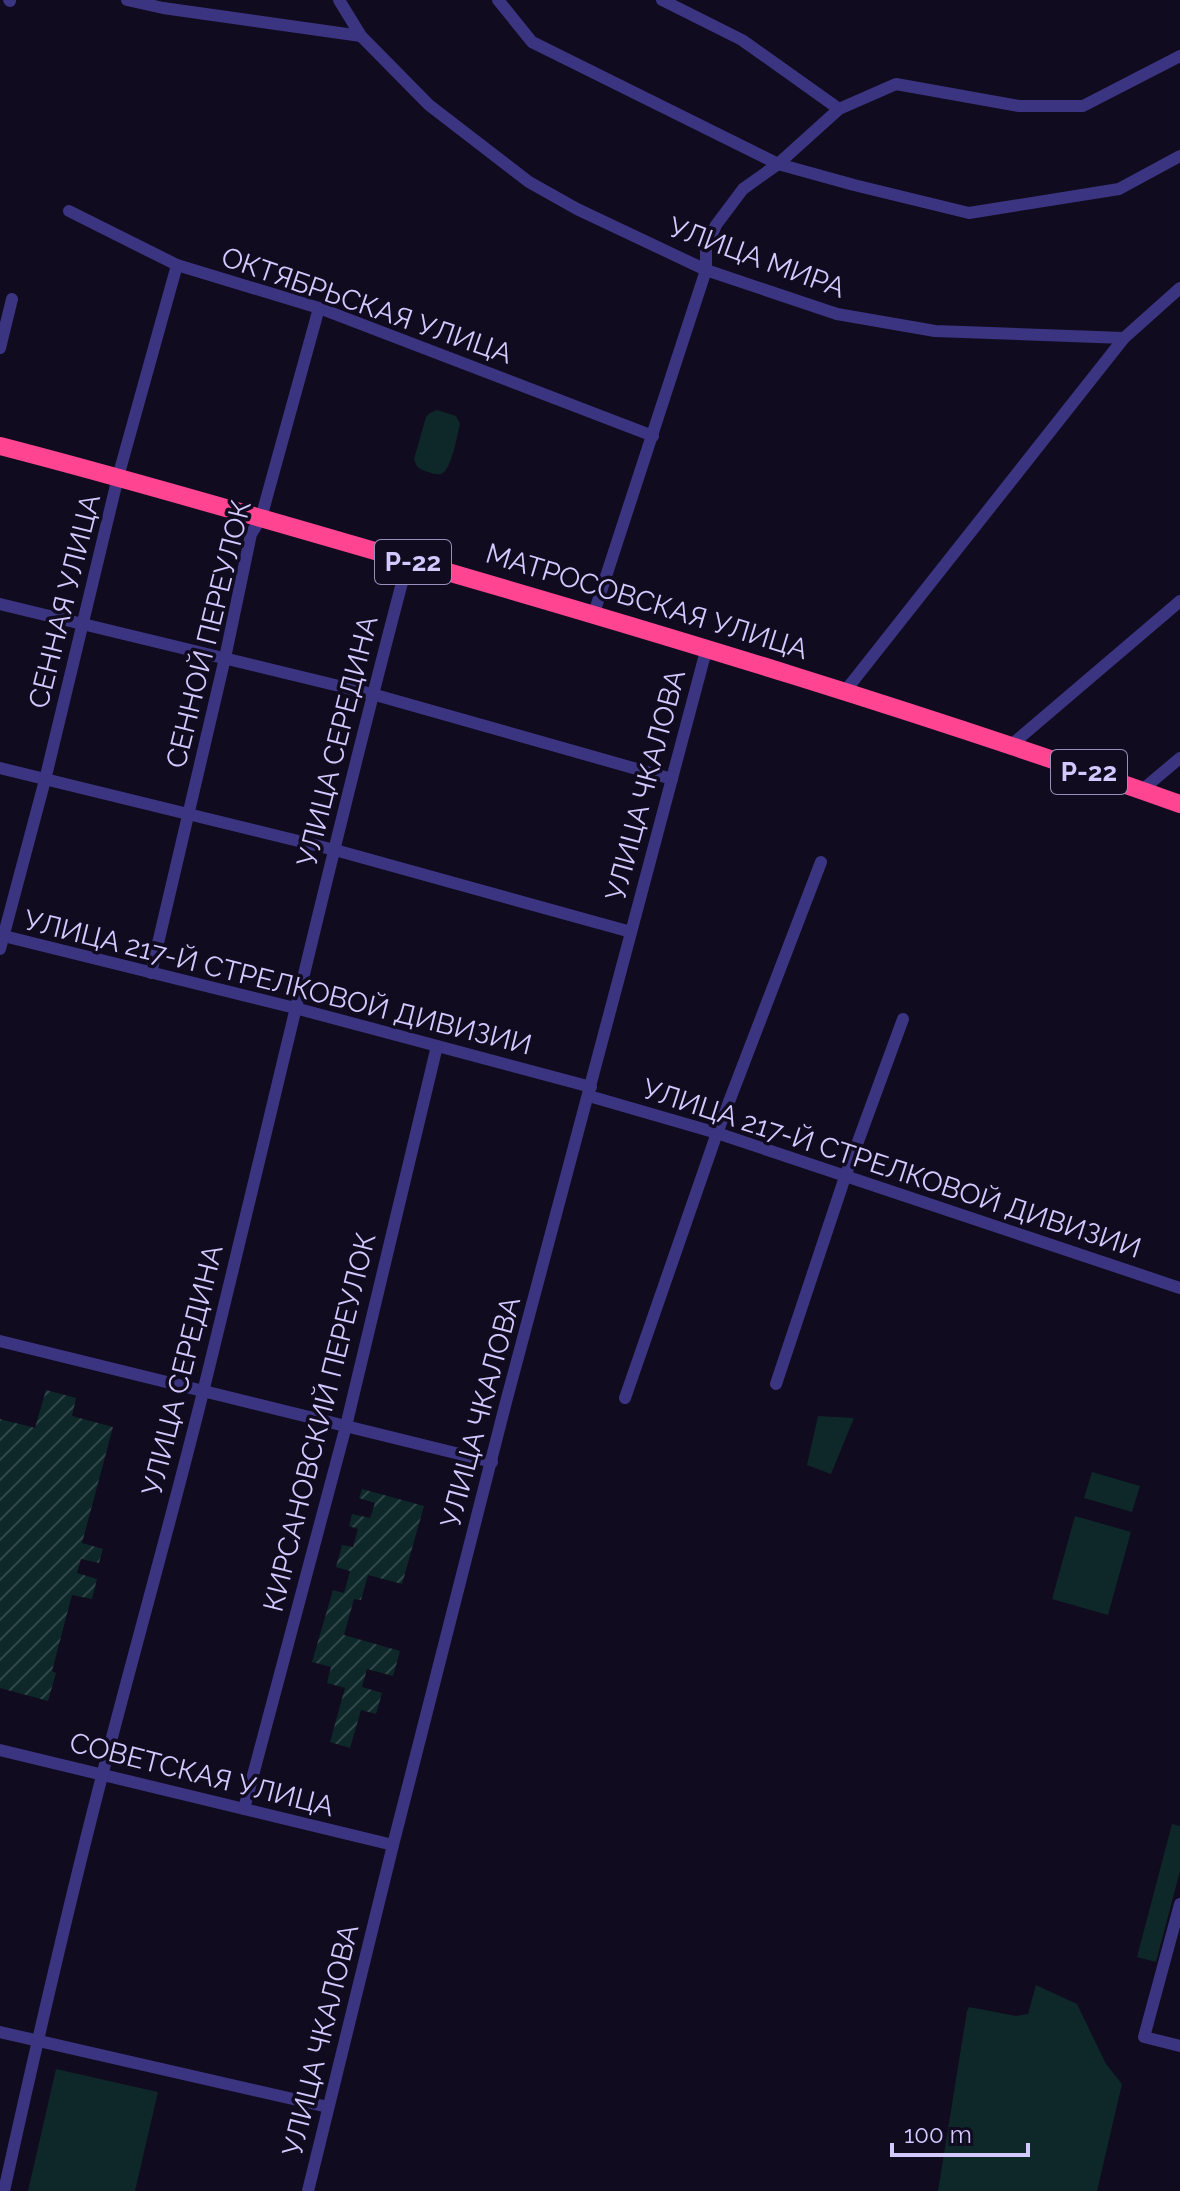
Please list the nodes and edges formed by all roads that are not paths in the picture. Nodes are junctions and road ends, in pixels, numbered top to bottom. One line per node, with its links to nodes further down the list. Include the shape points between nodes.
1 (127, 0): 5 (street)
2 (339, 0): 6 (street, УЛИЦА МИРА)
3 (498, 0): 10 (street, via 532,42)
4 (662, 0): 8 (street, via 742,40)
5 (163, 4): 6 (street)
6 (361, 36): 13 (street, УЛИЦА МИРА, via 429,105 529,182)
7 (1180, 56): 8 (street, via 1083,106 1019,106 896,84)
8 (839, 109): 10 (street)
9 (1180, 156): 10 (street, via 1119,189 969,213)
10 (778, 164): 13 (street, via 743,189 716,225 706,248)
11 (69, 211): 12 (street, ОКТЯБРЬСКАЯ УЛИЦА)
12 (177, 265): 16 (street, ОКТЯБРЬСКАЯ УЛИЦА); 21 (street, СЕННАЯ УЛИЦА)
13 (706, 270): 17 (street, УЛИЦА МИРА, via 837,314 935,331); 19 (street)
14 (1180, 288): 17 (street)
15 (12, 299): 18 (street)
16 (319, 308): 19 (street, ОКТЯБРЬСКАЯ УЛИЦА); 22 (street, СЕННОЙ ПЕРЕУЛОК)
17 (1124, 338): 30 (street)
18 (0, 348)
19 (653, 436): 26 (street)
20 (0, 446): 21 (highway, МАТРОСОВСКАЯ УЛИЦА / Р-22)
21 (118, 477): 22 (highway, МАТРОСОВСКАЯ УЛИЦА / Р-22); 27 (street, СЕННАЯ УЛИЦА)
22 (261, 518): 23 (highway, МАТРОСОВСКАЯ УЛИЦА / Р-22); 29 (street, СЕННОЙ ПЕРЕУЛОК, via 251,534)
23 (408, 560): 26 (highway, МАТРОСОВСКАЯ УЛИЦА / Р-22); 31 (street, УЛИЦА СЕРЕДИНА)
24 (1180, 601): 32 (street)
25 (0, 604): 27 (street)
26 (594, 613): 28 (highway, МАТРОСОВСКАЯ УЛИЦА / Р-22)
27 (83, 625): 29 (street); 36 (street, СЕННАЯ УЛИЦА)
28 (707, 647): 30 (highway, МАТРОСОВСКАЯ УЛИЦА / Р-22); 35 (street, УЛИЦА ЧКАЛОВА)
29 (225, 658): 31 (street); 39 (street, СЕННОЙ ПЕРЕУЛОК)
30 (846, 690): 32 (highway, МАТРОСОВСКАЯ УЛИЦА / Р-22)
31 (372, 694): 35 (street); 40 (street, УЛИЦА СЕРЕДИНА)
32 (1010, 746): 37 (highway, МАТРОСОВСКАЯ УЛИЦА / Р-22)
33 (1180, 758): 37 (street)
34 (0, 768): 36 (street)
35 (672, 779): 42 (street, УЛИЦА ЧКАЛОВА)
36 (45, 780): 39 (street); 43 (street, СЕННАЯ УЛИЦА)
37 (1142, 790): 38 (highway, МАТРОСОВСКАЯ УЛИЦА / Р-22)
38 (1180, 804)
39 (188, 814): 40 (street); 44 (street, СЕННОЙ ПЕРЕУЛОК)
40 (335, 850): 42 (street); 45 (street, УЛИЦА СЕРЕДИНА)
41 (821, 862): 49 (street)
42 (631, 932): 48 (street, УЛИЦА ЧКАЛОВА)
43 (1, 940): 44 (street, УЛИЦА 217-Й СТРЕЛКОВОЙ ДИВИЗИИ)
44 (151, 973): 45 (street, УЛИЦА 217-Й СТРЕЛКОВОЙ ДИВИЗИИ)
45 (295, 1008): 47 (street, УЛИЦА 217-Й СТРЕЛКОВОЙ ДИВИЗИИ); 54 (street, УЛИЦА СЕРЕДИНА)
46 (903, 1019): 50 (street)
47 (437, 1046): 48 (street, УЛИЦА 217-Й СТРЕЛКОВОЙ ДИВИЗИИ); 56 (street, КИРСАНОВСКИЙ ПЕРЕУЛОК)
48 (590, 1091): 49 (street, УЛИЦА 217-Й СТРЕЛКОВОЙ ДИВИЗИИ); 57 (street, УЛИЦА ЧКАЛОВА)
49 (717, 1133): 50 (street, УЛИЦА 217-Й СТРЕЛКОВОЙ ДИВИЗИИ); 55 (street)
50 (845, 1177): 51 (street, УЛИЦА 217-Й СТРЕЛКОВОЙ ДИВИЗИИ); 53 (street)
51 (1180, 1288)
52 (0, 1341): 54 (street)
53 (776, 1384)
54 (203, 1392): 56 (street); 59 (street, УЛИЦА СЕРЕДИНА)
55 (625, 1398)
56 (346, 1426): 57 (street); 60 (street, КИРСАНОВСКИЙ ПЕРЕУЛОК)
57 (492, 1462): 61 (street, УЛИЦА ЧКАЛОВА)
58 (0, 1750): 59 (street, СОВЕТСКАЯ УЛИЦА)
59 (102, 1775): 60 (street, СОВЕТСКАЯ УЛИЦА); 64 (street, УЛИЦА СЕРЕДИНА)
60 (244, 1809): 61 (street, СОВЕТСКАЯ УЛИЦА)
61 (393, 1845): 66 (street, УЛИЦА ЧКАЛОВА)
62 (1180, 1904): 65 (street, via 1144,2037)
63 (0, 2032): 64 (street)
64 (37, 2041): 66 (street); 67 (street, УЛИЦА СЕРЕДИНА)
65 (1180, 2046)
66 (328, 2107): 68 (street, УЛИЦА ЧКАЛОВА)
67 (4, 2191)
68 (308, 2191)

